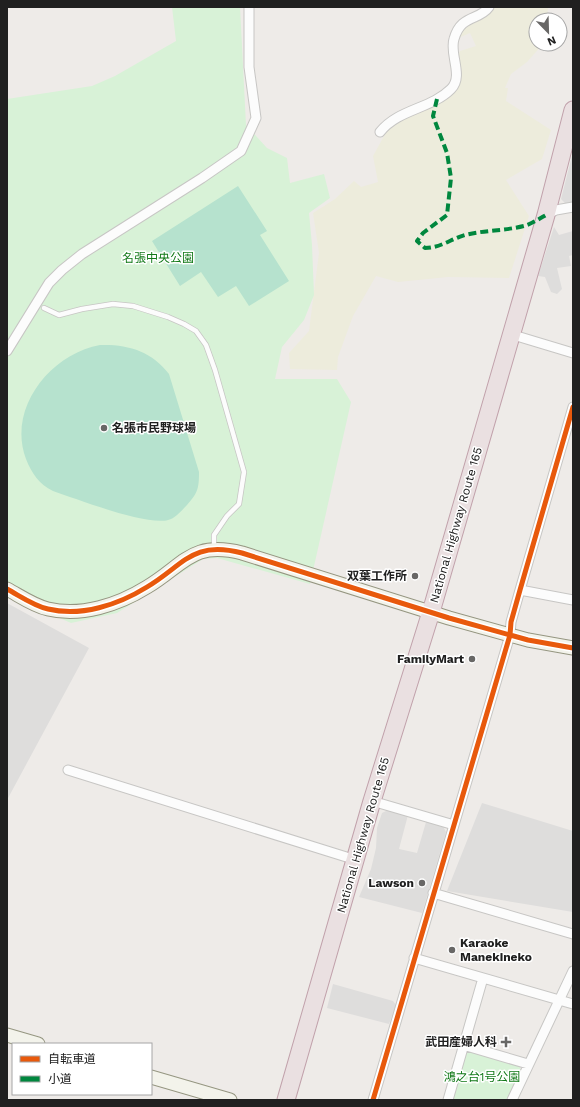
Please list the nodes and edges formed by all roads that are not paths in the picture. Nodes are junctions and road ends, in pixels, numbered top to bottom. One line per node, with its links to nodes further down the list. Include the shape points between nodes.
1 (249, 7): 9 (street, via 249,67 256,118 241,151 82,254 62,270 48,283)
2 (489, 7): 4 (street, via 463,22 456,31 452,44 456,81 451,89 437,99 391,120)
3 (573, 110): 6 (highway, National Highway Route 165)
4 (380, 132)
5 (573, 207): 6 (street)
6 (546, 215): 8 (highway, National Highway Route 165)
7 (44, 308): 12 (lane, via 59,315 113,304 133,306 168,316 196,331 211,355 244,472 239,504 214,535)
8 (510, 334): 10 (street); 16 (highway, National Highway Route 165)
9 (7, 351)
10 (573, 354)
11 (573, 407): 14 (street)
12 (214, 549): 13 (street, via 191,555 147,587 101,607 70,612 46,609); 16 (street, via 242,553)
13 (7, 589)
14 (520, 590): 15 (street); 17 (street)
15 (573, 600)
16 (431, 612): 17 (street); 20 (highway, National Highway Route 165)
17 (510, 635): 18 (street); 21 (street)
18 (573, 648)
19 (68, 770): 22 (street)
20 (372, 801): 21 (street); 22 (highway, National Highway Route 165)
21 (454, 825): 23 (street)
22 (356, 860): 37 (highway, National Highway Route 165)
23 (433, 893): 24 (street); 25 (street)
24 (573, 934)
25 (414, 958): 27 (street); 35 (street)
26 (573, 971): 28 (street)
27 (483, 978): 28 (street); 32 (street)
28 (559, 1000): 29 (street); 33 (street)
29 (573, 1004)
30 (7, 1035): 31 (street)
31 (35, 1043)
32 (464, 1045): 33 (street); 39 (street)
33 (528, 1064): 40 (street)
34 (152, 1077): 36 (street)
35 (373, 1099): 38 (street)
36 (230, 1100)
37 (286, 1100)
38 (383, 1100)
39 (448, 1100)
40 (512, 1100)

